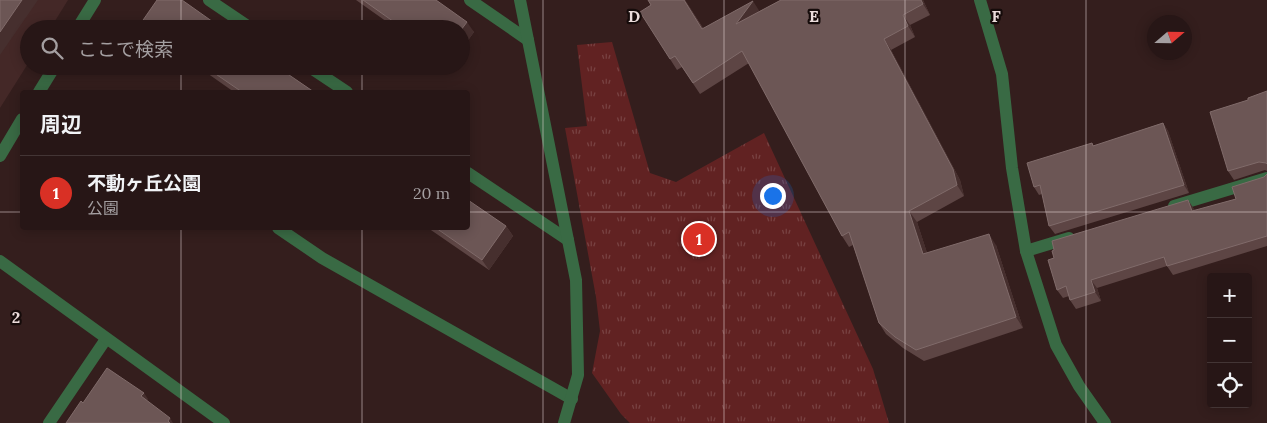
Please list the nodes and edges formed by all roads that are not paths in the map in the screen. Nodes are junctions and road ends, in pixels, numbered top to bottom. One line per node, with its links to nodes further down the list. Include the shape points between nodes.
1 (95, 0): 6 (street)
2 (209, 0): 7 (street)
3 (470, 0): 8 (street)
4 (520, 0): 8 (street)
5 (980, 0): 21 (street, via 1002,74 1012,168)
6 (83, 20)
7 (239, 20)
8 (528, 40): 20 (street)
9 (49, 75): 11 (street)
10 (322, 75): 12 (street)
11 (40, 90)
12 (344, 90)
13 (20, 122): 14 (street)
14 (0, 156)
15 (470, 174): 20 (street)
16 (1267, 178): 17 (street)
17 (1165, 209)
18 (281, 230): 24 (street, via 322,258)
19 (1081, 234): 21 (street)
20 (568, 240): 24 (street, via 576,280 578,374)
21 (1026, 251): 28 (street, via 1056,345)
22 (0, 261): 23 (street)
23 (106, 339): 25 (street); 26 (street)
24 (572, 398): 27 (street)
25 (49, 423)
26 (224, 423)
27 (564, 423)
28 (1105, 423)

